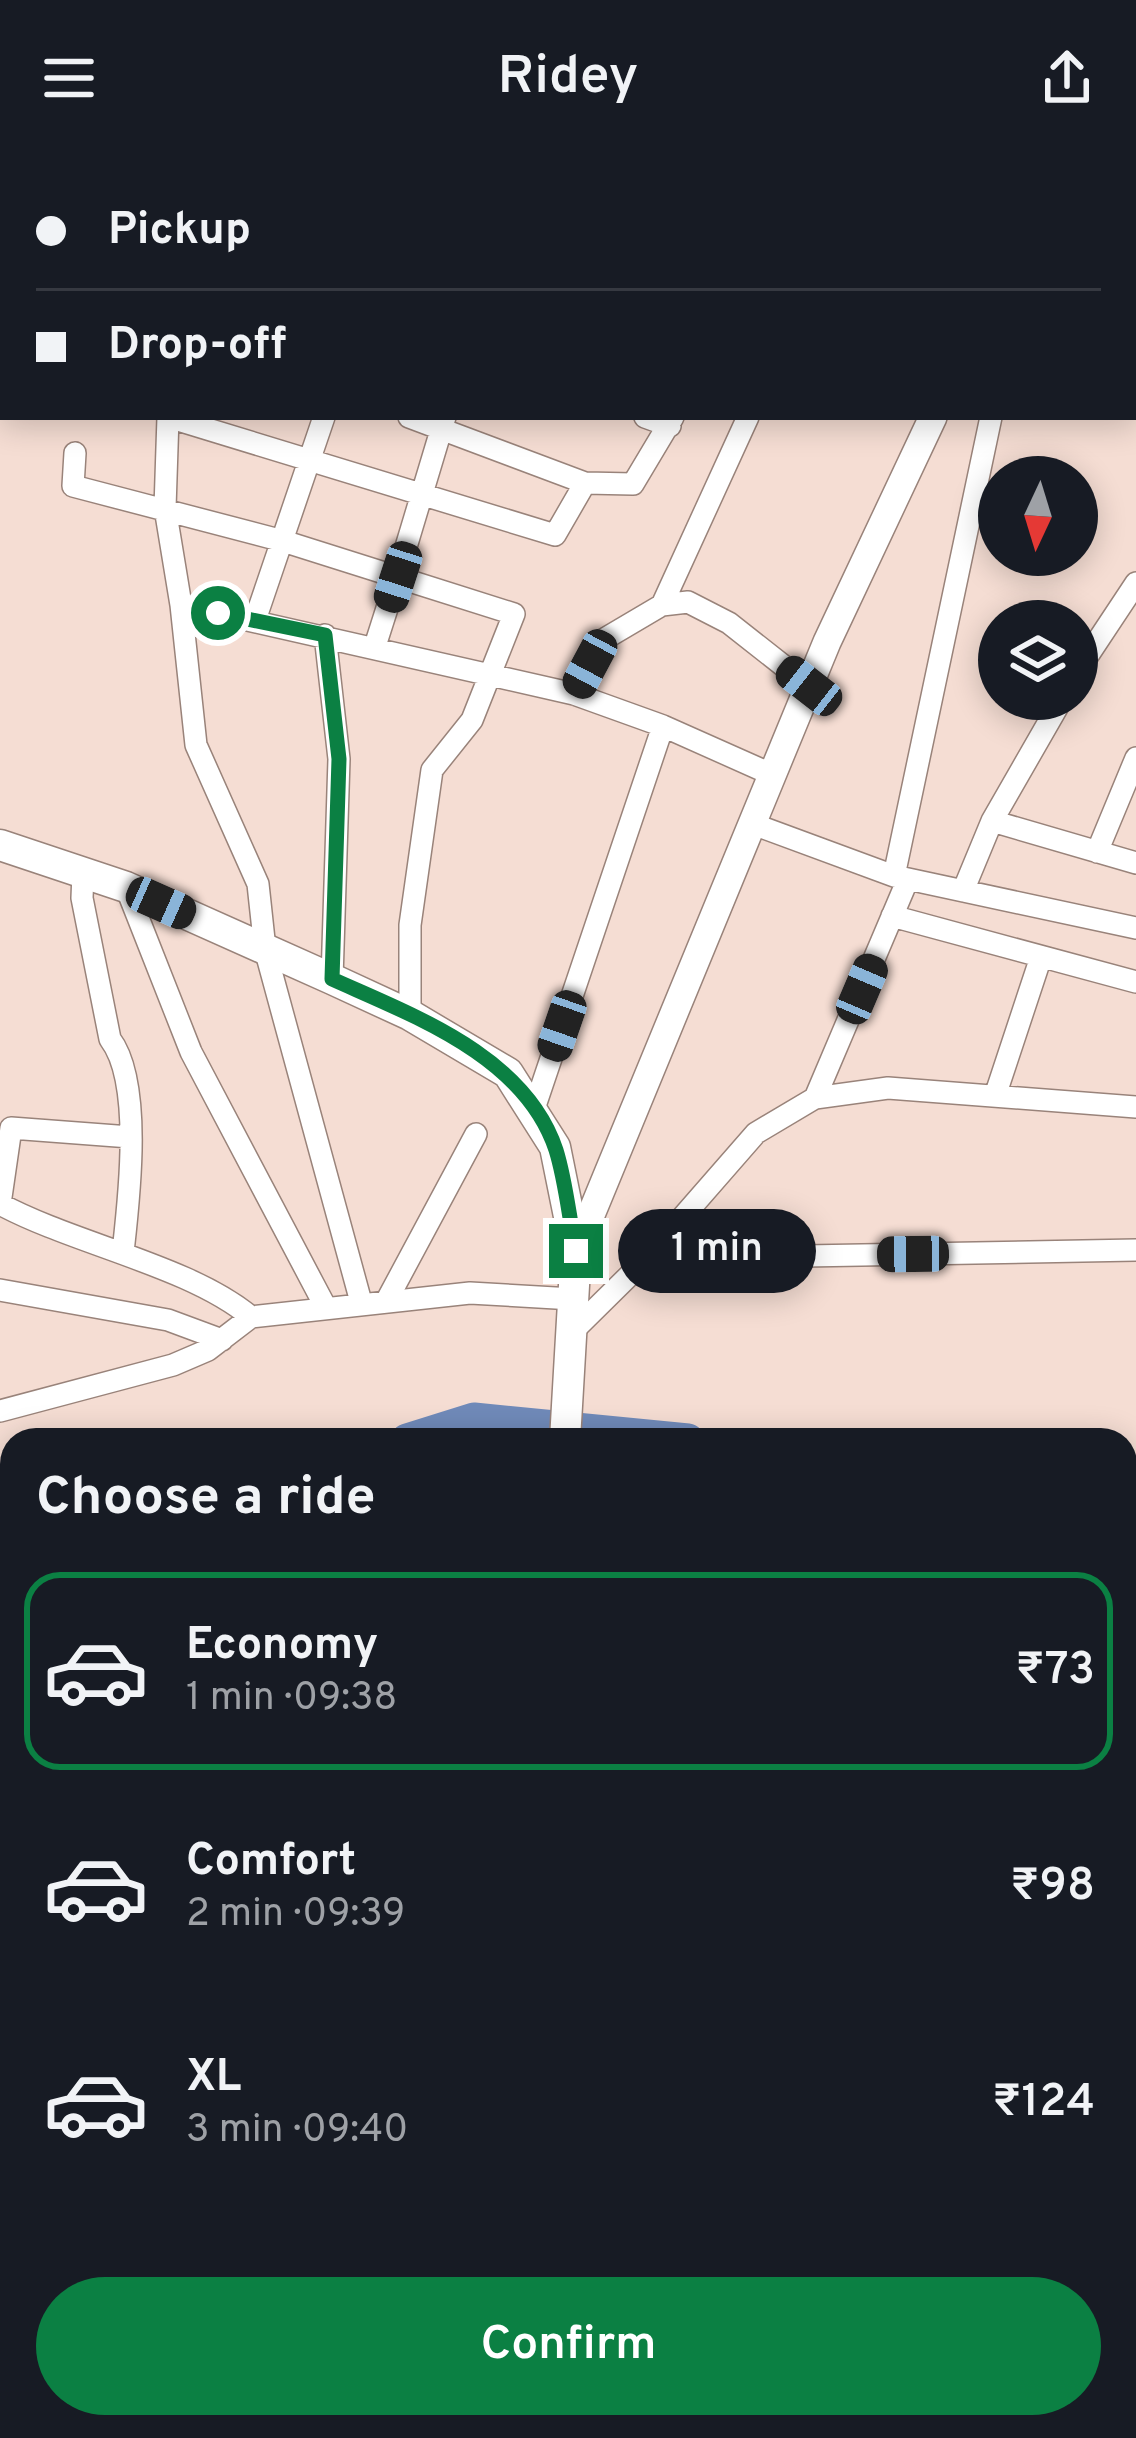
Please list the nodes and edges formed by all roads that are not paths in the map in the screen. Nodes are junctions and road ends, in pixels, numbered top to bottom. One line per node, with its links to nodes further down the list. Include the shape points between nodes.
1 (168, 420): 13 (street)
2 (178, 420): 10 (street)
3 (323, 420): 10 (street)
4 (747, 420): 18 (street)
5 (932, 420): 24 (street)
6 (990, 420): 36 (street)
7 (672, 421): 11 (street, via 633,484)
8 (444, 422): 11 (street); 12 (street)
9 (75, 453): 13 (street, via 73,486)
10 (312, 462): 12 (street); 14 (street)
11 (585, 482): 12 (street, via 556,535)
12 (424, 493): 15 (street)
13 (165, 508): 14 (street); 17 (street)
14 (283, 541): 15 (street); 19 (street)
15 (398, 577): 22 (street); 23 (street, via 514,614)
16 (1136, 583): 21 (street)
17 (181, 605): 19 (street); 41 (street, via 196,745 258,884)
18 (662, 605): 24 (street, via 688,602 712,612); 25 (street, via 602,641)
19 (254, 620): 20 (street)
20 (325, 635): 22 (street); 43 (street, via 339,759)
21 (1098, 640)
22 (375, 646): 23 (street)
23 (490, 675): 25 (street); 45 (street, via 472,720 432,770 410,925)
24 (809, 686): 29 (street)
25 (574, 694): 27 (street)
26 (1050, 720): 30 (street)
27 (663, 726): 29 (street); 49 (street)
28 (1136, 758): 33 (street)
29 (773, 776): 31 (street)
30 (992, 821): 33 (street); 38 (street)
31 (753, 824): 36 (street); 53 (street)
32 (0, 845): 35 (main road)
33 (1097, 852): 34 (street)
34 (1136, 863)
35 (83, 873): 37 (main road); 51 (street)
36 (901, 877): 38 (street); 39 (street)
37 (127, 887): 41 (main road); 60 (street, via 191,1052)
38 (963, 891): 40 (street)
39 (892, 916): 42 (street); 47 (street)
40 (1136, 928)
41 (265, 949): 43 (main road); 59 (street)
42 (1041, 957): 44 (street); 46 (street)
43 (332, 979): 45 (main road)
44 (1136, 982)
45 (410, 1015): 49 (main road, via 508,1073)
46 (995, 1096): 47 (street, via 888,1088); 48 (street)
47 (815, 1098): 55 (street, via 756,1133)
48 (1136, 1107)
49 (532, 1112): 53 (main road, via 555,1147)
50 (476, 1135): 57 (street)
51 (130, 1137): 54 (street); 54 (street, via 11,1128 0,1204 52,1232)
52 (1136, 1250): 55 (street)
53 (576, 1251): 58 (main road)
54 (123, 1252): 61 (street)
55 (646, 1259): 63 (street)
56 (0, 1290): 62 (street, via 168,1320)
57 (386, 1300): 58 (street, via 470,1293); 59 (street)
58 (573, 1300): 63 (main road)
59 (361, 1303): 60 (street)
60 (325, 1306): 61 (street)
61 (251, 1317): 62 (street)
62 (222, 1340): 64 (street, via 173,1365)
63 (571, 1347): 65 (main road)
64 (0, 1411)
65 (566, 1428)

